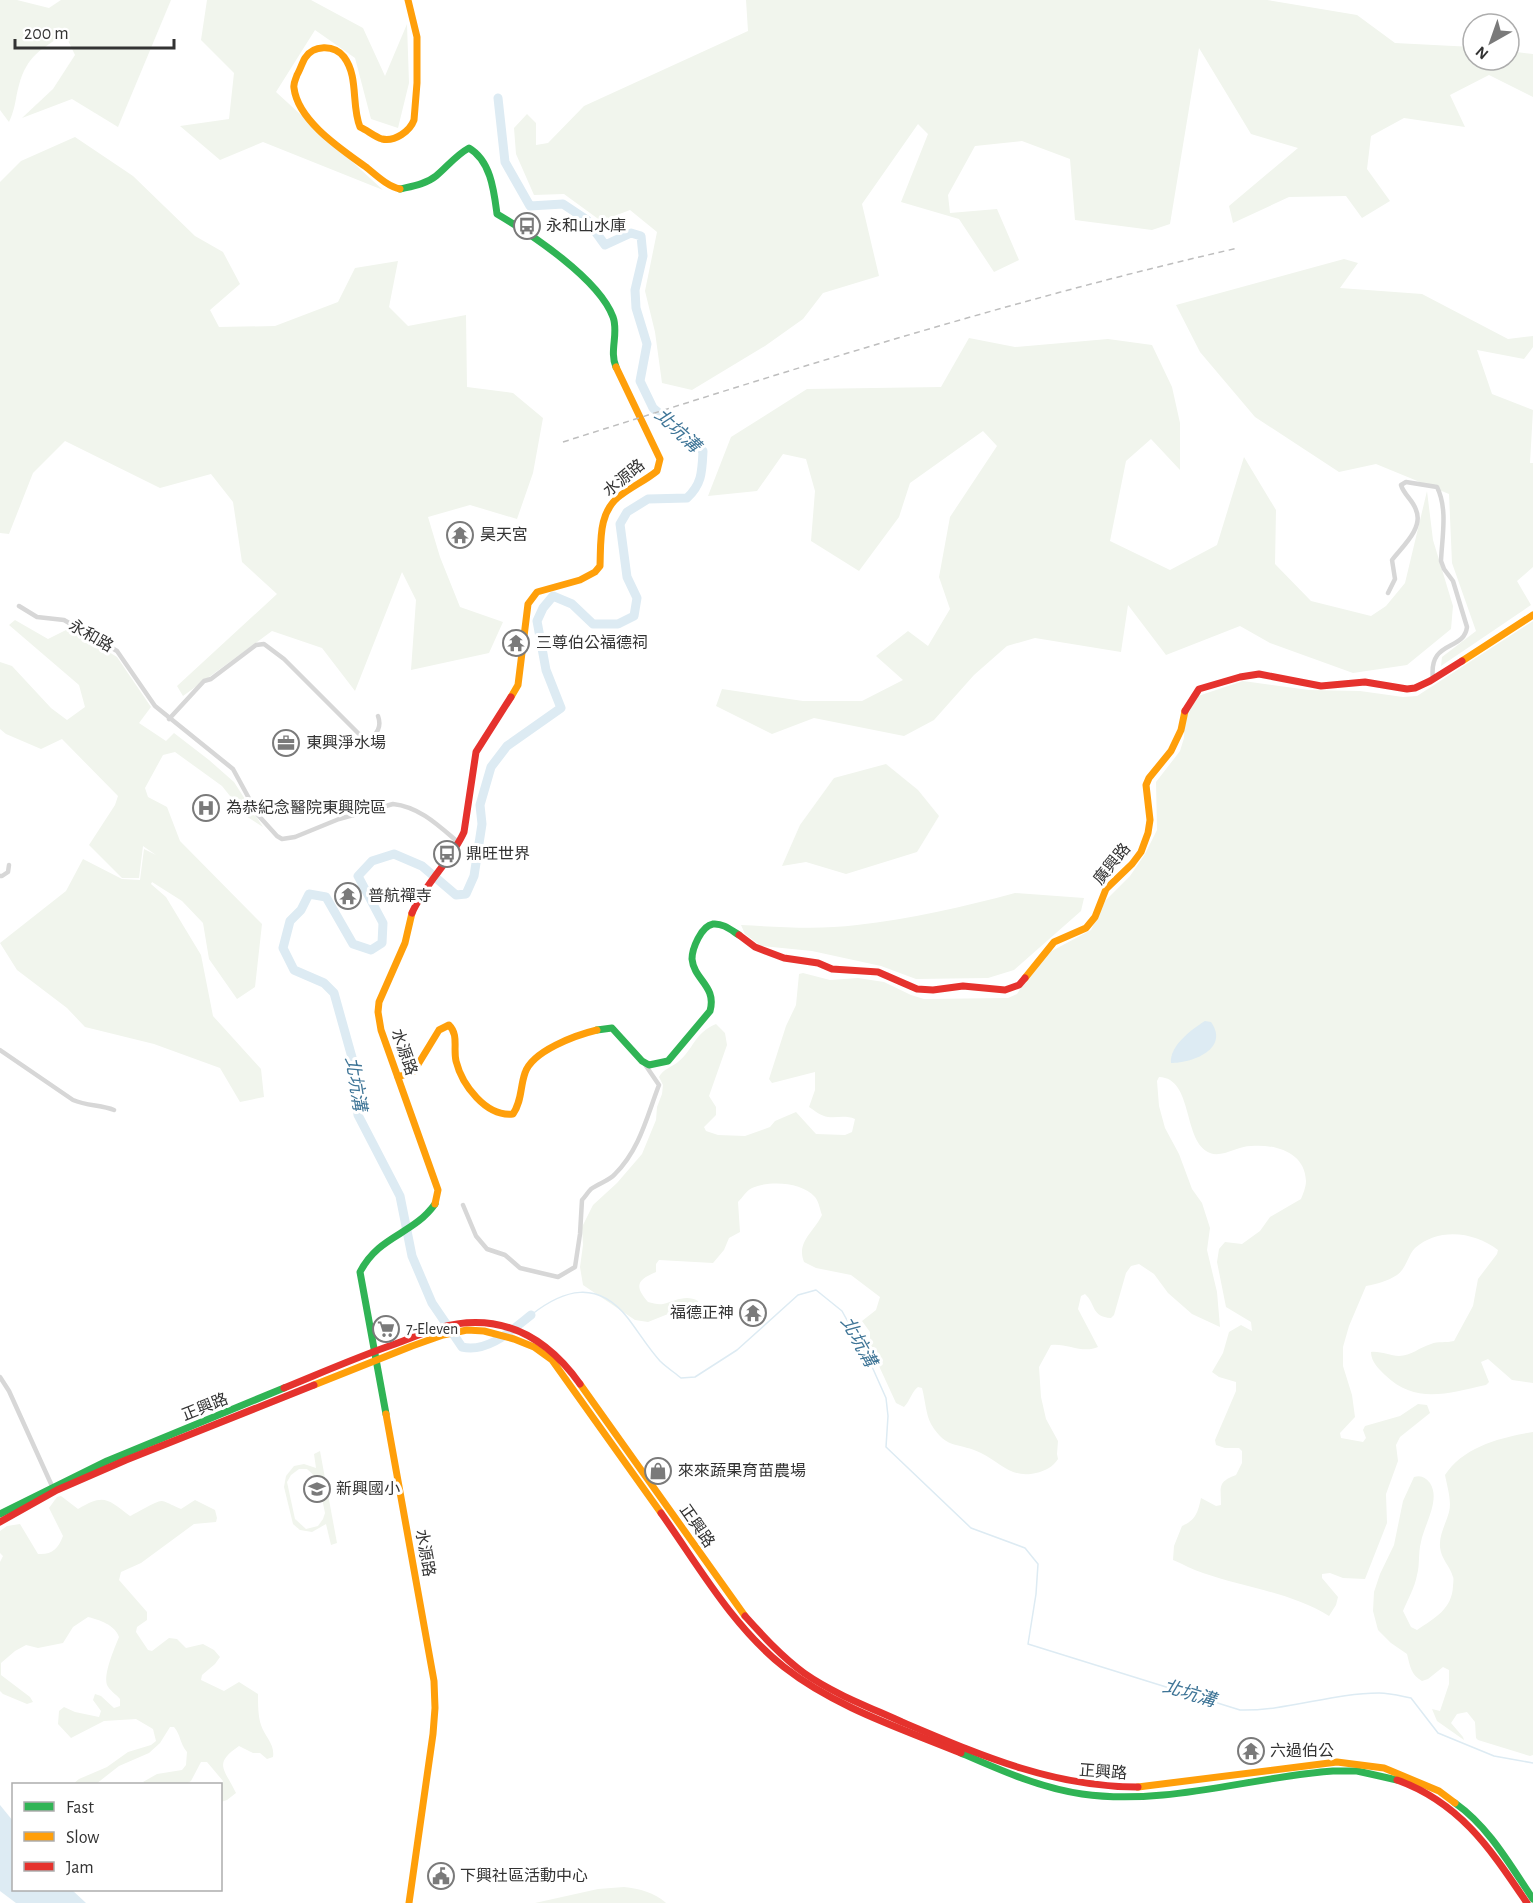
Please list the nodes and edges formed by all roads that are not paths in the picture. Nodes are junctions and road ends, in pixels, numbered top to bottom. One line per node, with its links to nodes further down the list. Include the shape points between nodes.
1 (408, 0): 8 (street, 水源路, via 417,35 414,121 408,130 383,139 360,127 354,83 344,57 333,48 322,47 306,56 293,85 297,100 324,134 398,189 425,183 462,151 477,150 495,196 497,214 519,226 590,284 609,306 614,320 614,362 660,459 657,471 609,507 603,520 597,571 537,592 528,604 518,685 476,752)
2 (1388, 593): 5 (street, via 1395,579 1392,560 1414,532 1418,516 1401,485 1406,482 1437,487 1443,507 1442,561 1453,581 1467,627 1462,640 1434,660)
3 (19, 606): 7 (street, 永和路, via 37,616 64,620 117,651 154,706)
4 (1533, 615): 5 (street, 廣興路)
5 (1433, 679): 12 (street, 廣興路, via 1415,688 1398,689 1365,682 1321,686 1258,674 1199,689 1185,710 1171,751 1146,785 1150,820 1141,852 1106,889 1086,928 1054,942 1019,985 1005,990 963,986 917,989 878,972 832,969 784,958 714,924 699,937 692,957 694,968 710,990 710,1011 668,1061 649,1065)
6 (378, 716): 7 (street, via 377,733 369,741 264,644 256,645 204,681)
7 (169, 719): 8 (street, 永和路, via 233,769 258,815 277,836 295,837 339,819 393,804 424,815)
8 (459, 843): 13 (street, 水源路, via 418,898 405,943 379,1002 381,1030)
9 (9, 865): 10 (street, via 8,872)
10 (0, 876)
11 (0, 1050): 14 (street, via 73,1100)
12 (642, 1061): 13 (street, via 612,1028 577,1037 528,1064 518,1108 504,1116 477,1097 461,1074 454,1049 456,1035 449,1025 439,1030 414,1071); 15 (street, via 659,1085 647,1123 615,1175 582,1200 575,1267 562,1276 520,1268 505,1254 487,1249 476,1236)
13 (398, 1077): 17 (street, 水源路, via 438,1190 432,1210 380,1244 360,1272)
14 (114, 1110)
15 (463, 1205)
16 (456, 1329): 17 (street, 正興路, via 439,1328); 18 (street, 正興路); 24 (street, 正興路, via 469,1323 500,1325 528,1334 548,1347 569,1368 739,1609 794,1665 830,1689 990,1758 1082,1785 1142,1787 1337,1762 1384,1768 1439,1791 1469,1813); 25 (street, 正興路, via 507,1337 548,1356 728,1608 784,1667 824,1694 1012,1776 1051,1788 1101,1796 1146,1795 1312,1772 1357,1772 1396,1779 1436,1798 1465,1821)
17 (375, 1351): 18 (street, 水源路); 20 (street, 正興路)
18 (377, 1360): 22 (street, 正興路, via 126,1460 57,1490); 23 (street, 水源路, via 434,1681 433,1734)
19 (0, 1377): 20 (street)
20 (52, 1486): 21 (street, 正興路)
21 (0, 1514)
22 (0, 1522)
23 (410, 1899)
24 (1533, 1899)
25 (1527, 1903)

